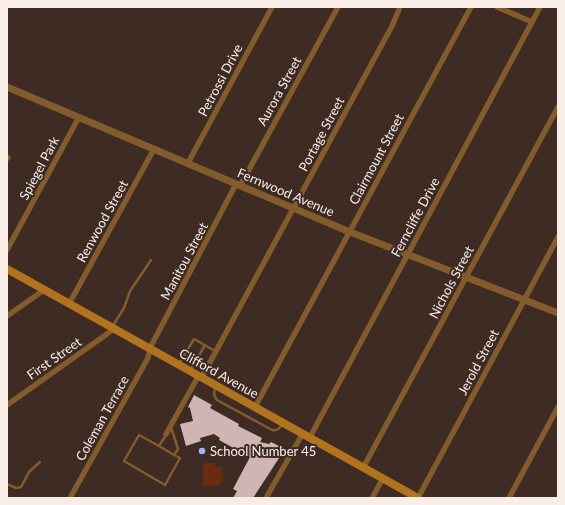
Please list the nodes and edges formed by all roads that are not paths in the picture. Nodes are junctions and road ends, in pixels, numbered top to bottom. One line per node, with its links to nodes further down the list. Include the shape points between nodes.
1 (272, 7): 12 (street, Petrossi Drive)
2 (338, 7): 13 (street, Aurora Street)
3 (400, 7): 14 (street, Portage Street)
4 (471, 7): 15 (street, Clairmount Street)
5 (497, 7): 7 (street)
6 (540, 7): 7 (street, Ferncliffe Drive)
7 (532, 22): 18 (street, Ferncliffe Drive)
8 (7, 87): 10 (street, Fernwood Avenue)
9 (558, 107): 21 (street, Nichols Street)
10 (79, 117): 11 (street, Fernwood Avenue); 17 (street, Spiegel Park)
11 (154, 149): 12 (street, Fernwood Avenue); 24 (street, Renwood Street)
12 (188, 163): 13 (street, Fernwood Avenue)
13 (238, 185): 14 (street, Fernwood Avenue); 29 (street, Manitou Street)
14 (293, 208): 15 (street, Fernwood Avenue); 30 (street, Portage Street)
15 (349, 232): 18 (street, Fernwood Avenue); 36 (street, Clairmount Street)
16 (558, 237): 23 (street, Jerold Street)
17 (7, 250)
18 (408, 254): 21 (street, Fernwood Avenue); 41 (street, Ferncliffe Drive)
19 (151, 260): 27 (lane, via 130,291)
20 (7, 269): 22 (main road, Clifford Avenue)
21 (466, 277): 23 (street, Fernwood Avenue); 45 (street, Nichols Street)
22 (44, 290): 24 (main road, Clifford Avenue); 26 (street)
23 (524, 300): 25 (street, Fernwood Avenue); 51 (street, Jerold Street)
24 (69, 304): 27 (main road, Clifford Avenue)
25 (558, 313)
26 (7, 316)
27 (113, 328): 29 (main road, Clifford Avenue); 35 (street, First Street)
28 (204, 345): 30 (lane); 31 (lane, via 194,339); 32 (lane)
29 (150, 348): 31 (main road, Clifford Avenue); 48 (street, Coleman Terrace, via 148,358)
30 (216, 352): 33 (street, Portage Street)
31 (179, 364): 32 (main road, Clifford Avenue)
32 (190, 371): 33 (main road, Clifford Avenue)
33 (201, 376): 34 (main road, Clifford Avenue); 39 (street, Portage Street)
34 (215, 385): 36 (main road, Clifford Avenue); 38 (lane, via 213,392 217,400 272,430 279,429)
35 (7, 405)
36 (255, 407): 38 (main road, Clifford Avenue)
37 (558, 408): 52 (street)
38 (283, 422): 41 (main road, Clifford Avenue)
39 (170, 426): 40 (street, Portage Street); 43 (lane, via 178,449)
40 (166, 434): 42 (lane)
41 (306, 435): 45 (main road, Clifford Avenue); 49 (street, Ferncliffe Drive)
42 (159, 446): 43 (lane); 43 (lane, via 139,435 124,461 165,484 180,458)
43 (174, 455)
44 (40, 462): 47 (lane, via 29,472 21,487 16,488)
45 (363, 468): 46 (main road, Clifford Avenue)
46 (383, 478): 50 (street); 51 (main road, Clifford Avenue)
47 (7, 484)
48 (70, 498)
49 (266, 498)
50 (372, 498)
51 (418, 498)
52 (509, 498)

